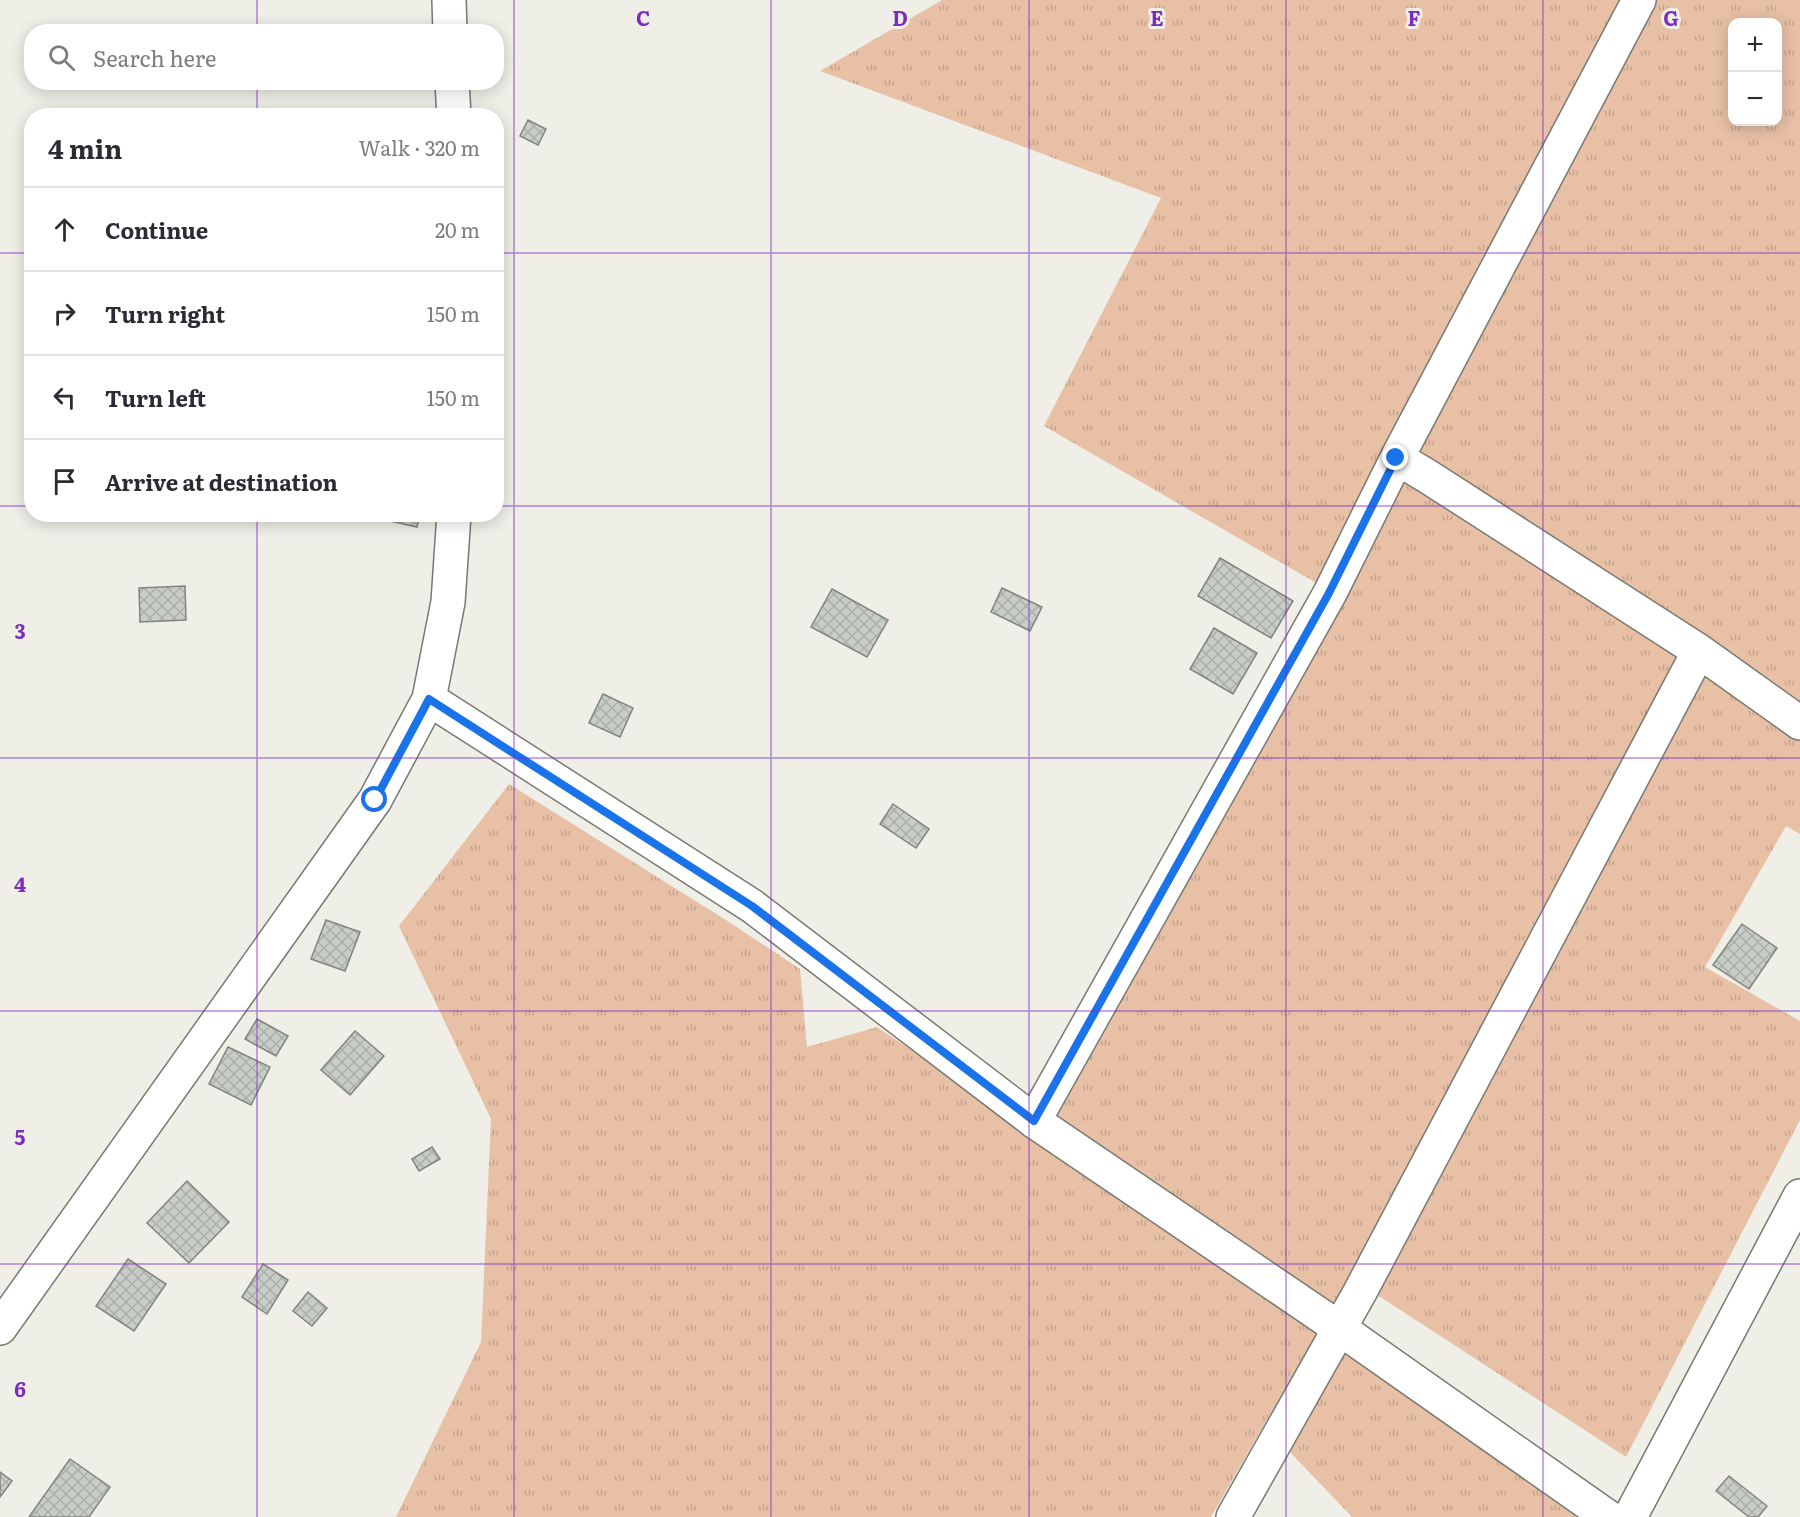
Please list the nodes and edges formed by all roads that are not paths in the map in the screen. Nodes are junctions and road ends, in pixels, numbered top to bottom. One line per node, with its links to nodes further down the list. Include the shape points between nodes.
1 (449, 0): 3 (street)
2 (1639, 0): 6 (street)
3 (450, 24)
4 (452, 90): 5 (street)
5 (454, 108)
6 (1396, 458): 8 (street); 11 (street, via 1329,593)
7 (453, 522): 9 (street, via 448,602)
8 (1699, 651): 10 (street); 14 (street)
9 (429, 699): 11 (street, via 752,906); 13 (street, via 375,800)
10 (1800, 723)
11 (1034, 1121): 14 (street)
12 (1800, 1196): 17 (street)
13 (0, 1328)
14 (1339, 1328): 15 (street); 16 (street)
15 (1233, 1517)
16 (1608, 1517)
17 (1630, 1517)

